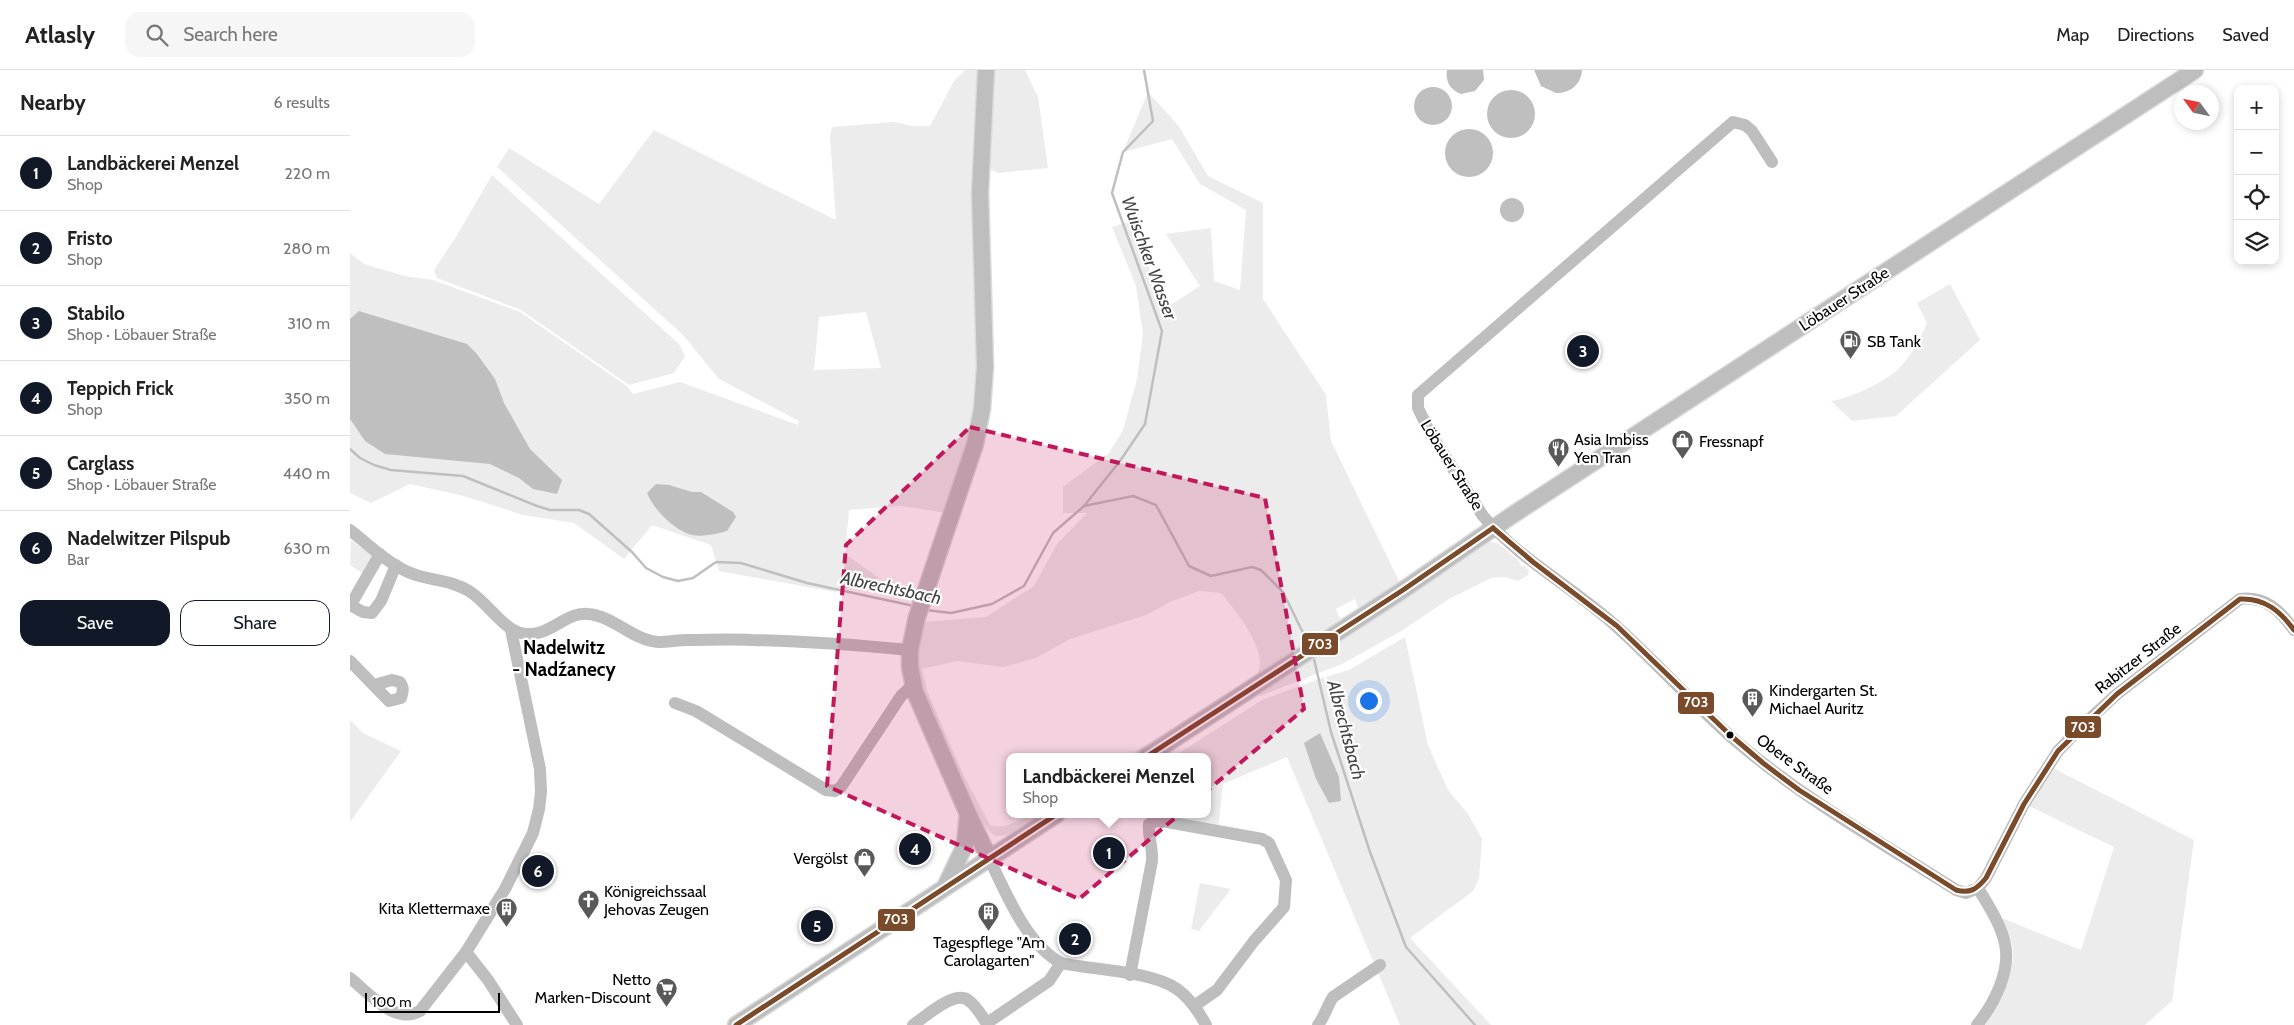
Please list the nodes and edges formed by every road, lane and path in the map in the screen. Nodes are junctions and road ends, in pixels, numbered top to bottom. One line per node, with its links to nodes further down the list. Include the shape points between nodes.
1 (986, 70): 11 (main road, via 980,193 985,367 982,409 975,444)
2 (2195, 70): 4 (main road, Löbauer Straße)
3 (1772, 162): 4 (street, Löbauer Straße, via 1752,131 1733,122 1418,395 1418,408 1428,431)
4 (1493, 528): 16 (main road, Löbauer Straße); 21 (street, Obere Straße, via 1617,626 1728,734 1799,790 1956,890 1966,893)
5 (350, 530): 6 (street)
6 (380, 554): 7 (street); 8 (street)
7 (396, 565): 8 (street, via 381,601 372,613); 9 (street, via 409,573 445,580 469,591 490,607)
8 (350, 606)
9 (511, 630): 11 (street, via 536,634 585,613 607,619 657,642 823,642); 22 (street, via 540,769 539,809 516,868)
10 (2294, 630): 21 (street, Rabitzer Straße, via 2265,601 2253,597 2240,599 2117,694 2058,751 2024,804)
11 (910, 650): 14 (main road)
12 (350, 661): 13 (street)
13 (374, 685)
14 (913, 685): 15 (street, via 901,696 841,787 835,791 826,790 696,710); 17 (main road)
15 (675, 703)
16 (1152, 753)
17 (968, 814): 19 (main road); 20 (main road, via 965,845)
18 (1051, 818): 19 (main road)
19 (989, 858): 20 (main road); 23 (street, via 1037,944)
20 (946, 885): 30 (main road)
21 (1978, 888): 34 (street, via 2005,942 2007,956 1997,990)
22 (466, 952): 26 (street, via 426,1005 412,1016 390,1010); 29 (street)
23 (1061, 963): 25 (street); 28 (street, via 1049,981)
24 (1380, 965): 33 (street, via 1333,997)
25 (1130, 975): 27 (street, via 1172,986); 27 (street, via 1152,861 1148,834 1150,824 1168,822 1262,839 1269,843 1286,880 1284,907 1217,990)
26 (350, 978)
27 (1194, 1006): 32 (street)
28 (988, 1024): 31 (street, via 974,1004 959,997 949,1000)
29 (517, 1025)
30 (736, 1025)
31 (913, 1025)
32 (1206, 1025)
33 (1318, 1025)
34 (1977, 1025)

